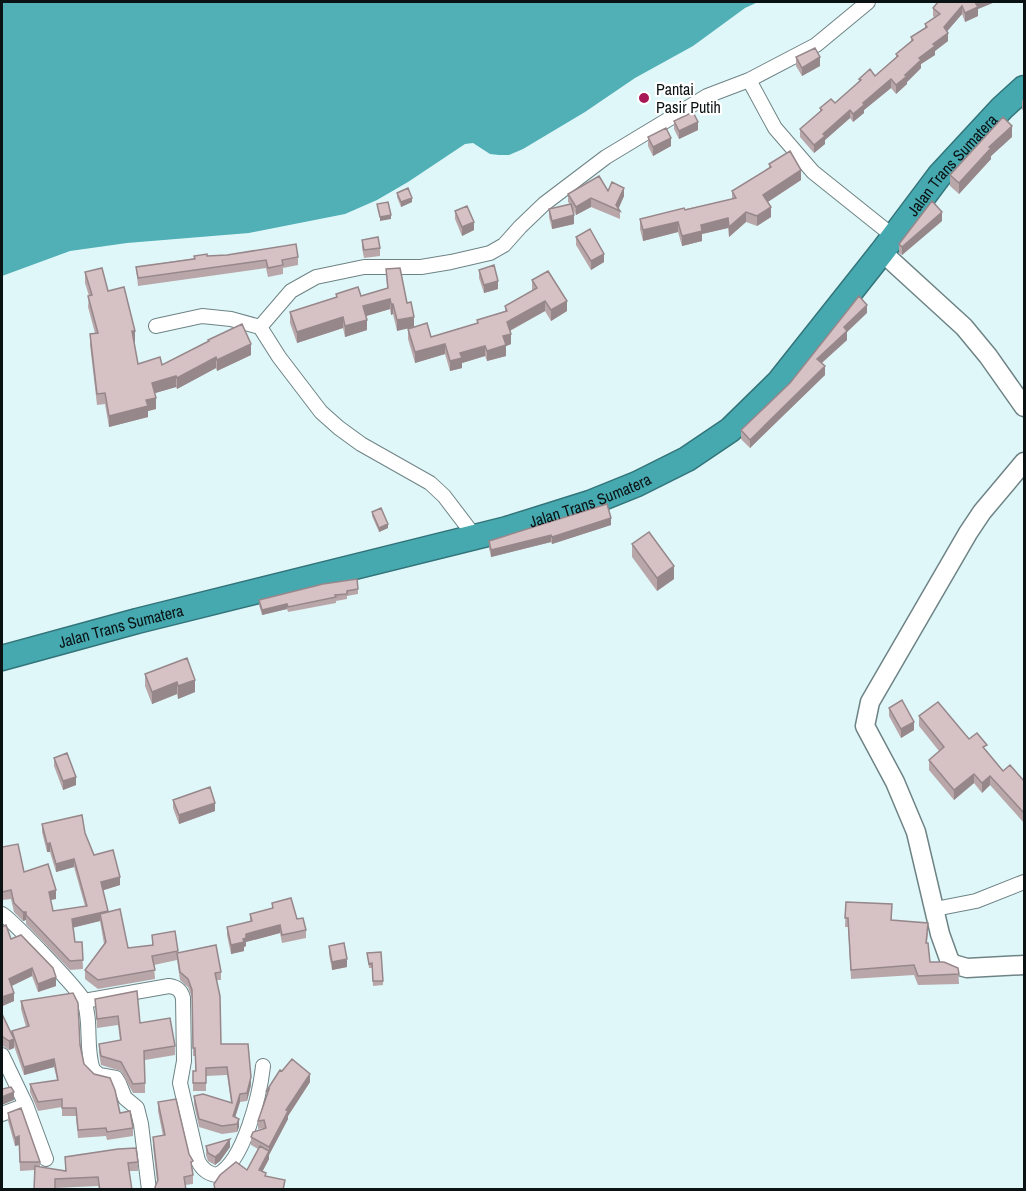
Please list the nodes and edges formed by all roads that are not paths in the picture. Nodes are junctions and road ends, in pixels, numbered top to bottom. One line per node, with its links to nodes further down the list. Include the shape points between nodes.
1 (868, 2): 2 (street, via 816,45)
2 (749, 80): 4 (street, via 775,128 813,172); 6 (street, via 707,96 606,157 544,204 504,245 490,253 421,267 364,267 316,277 291,291)
3 (1024, 87): 4 (highway, Jalan Trans Sumatera, via 939,176)
4 (888, 244): 7 (street, via 982,348); 9 (highway, Jalan Trans Sumatera, via 779,382 730,430 687,459 637,484 590,503)
5 (156, 326): 6 (street, via 202,316)
6 (260, 327): 9 (street, via 321,412 362,444 430,483)
7 (1024, 407)
8 (1024, 462): 12 (street, via 968,532 866,713 865,726 916,832)
9 (476, 538): 10 (highway, Jalan Trans Sumatera)
10 (2, 658)
11 (1024, 882): 12 (street, via 976,901)
12 (935, 909): 14 (street, via 945,952 953,964 967,968)
13 (2, 914): 15 (street)
14 (1024, 965)
15 (84, 1001): 17 (street, via 169,986 181,991 181,1086 198,1161 210,1174 226,1170 245,1136); 21 (street, via 93,1070 116,1078 125,1098 138,1109)
16 (2, 1055): 18 (street)
17 (263, 1066)
18 (26, 1105): 19 (street); 20 (street)
19 (2, 1114)
20 (46, 1159)
21 (149, 1190)

